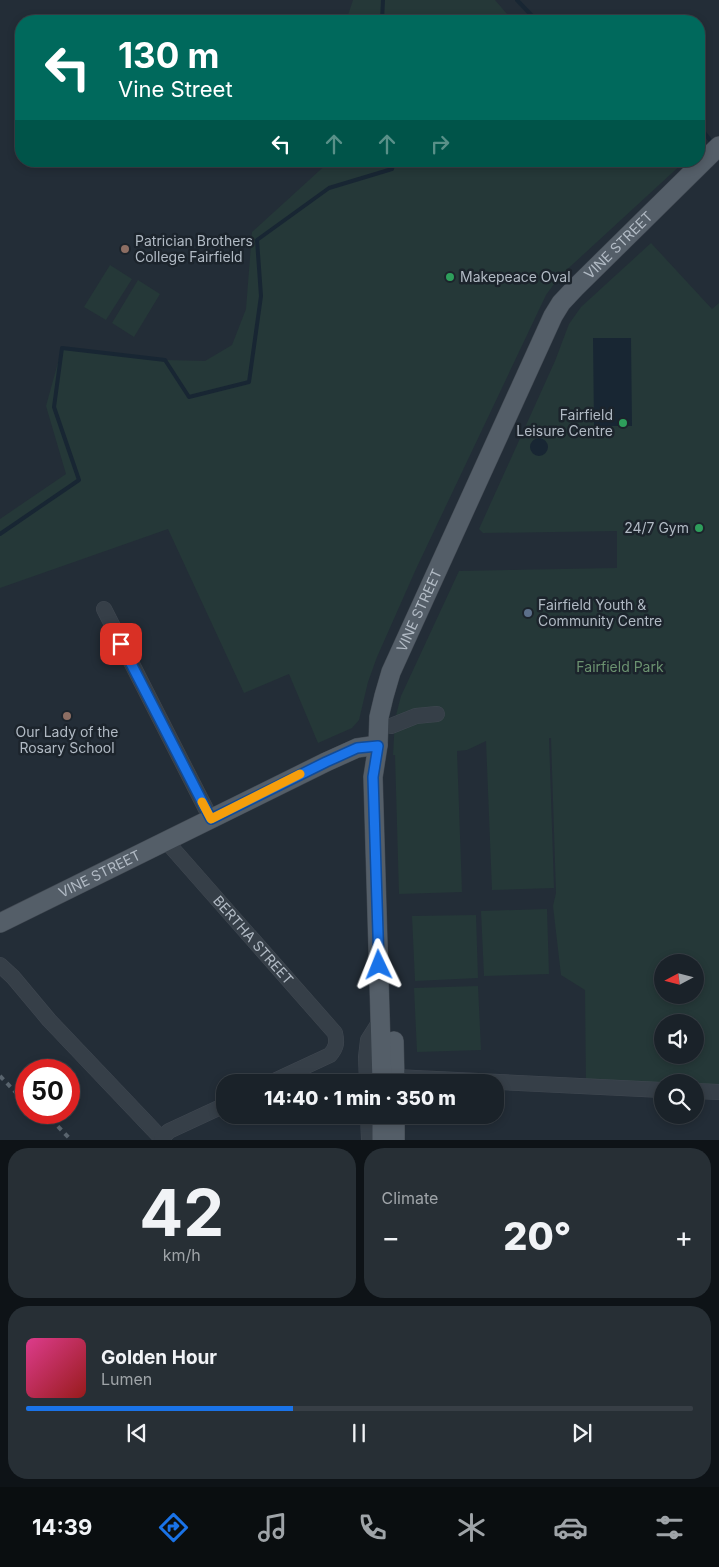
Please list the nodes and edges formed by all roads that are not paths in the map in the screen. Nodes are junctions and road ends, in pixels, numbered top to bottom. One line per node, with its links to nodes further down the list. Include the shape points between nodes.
1 (719, 146): 2 (main road, VINE STREET)
2 (705, 159)
3 (697, 167): 7 (main road, VINE STREET, via 575,288 553,316 391,672 379,718)
4 (104, 609): 8 (street)
5 (437, 714): 6 (street, via 416,716)
6 (391, 726)
7 (378, 746): 8 (main road, VINE STREET, via 357,748); 12 (main road, via 373,777); 16 (main road, via 385,786)
8 (211, 819): 9 (main road, VINE STREET)
9 (166, 841): 10 (main road, VINE STREET); 13 (street, BERTHA STREET, via 335,1033 337,1041 330,1055)
10 (0, 923)
11 (0, 965): 25 (street)
12 (380, 1020): 14 (street, via 368,1040); 15 (main road)
13 (289, 1074)
14 (367, 1074)
15 (390, 1074)
16 (391, 1074)
17 (504, 1085): 18 (street)
18 (654, 1090)
19 (704, 1091): 20 (street)
20 (719, 1092)
21 (216, 1109): 25 (street)
22 (368, 1124): 26 (street)
23 (382, 1124): 27 (main road)
24 (395, 1124): 28 (main road)
25 (162, 1139)
26 (369, 1140)
27 (382, 1140)
28 (396, 1140)

